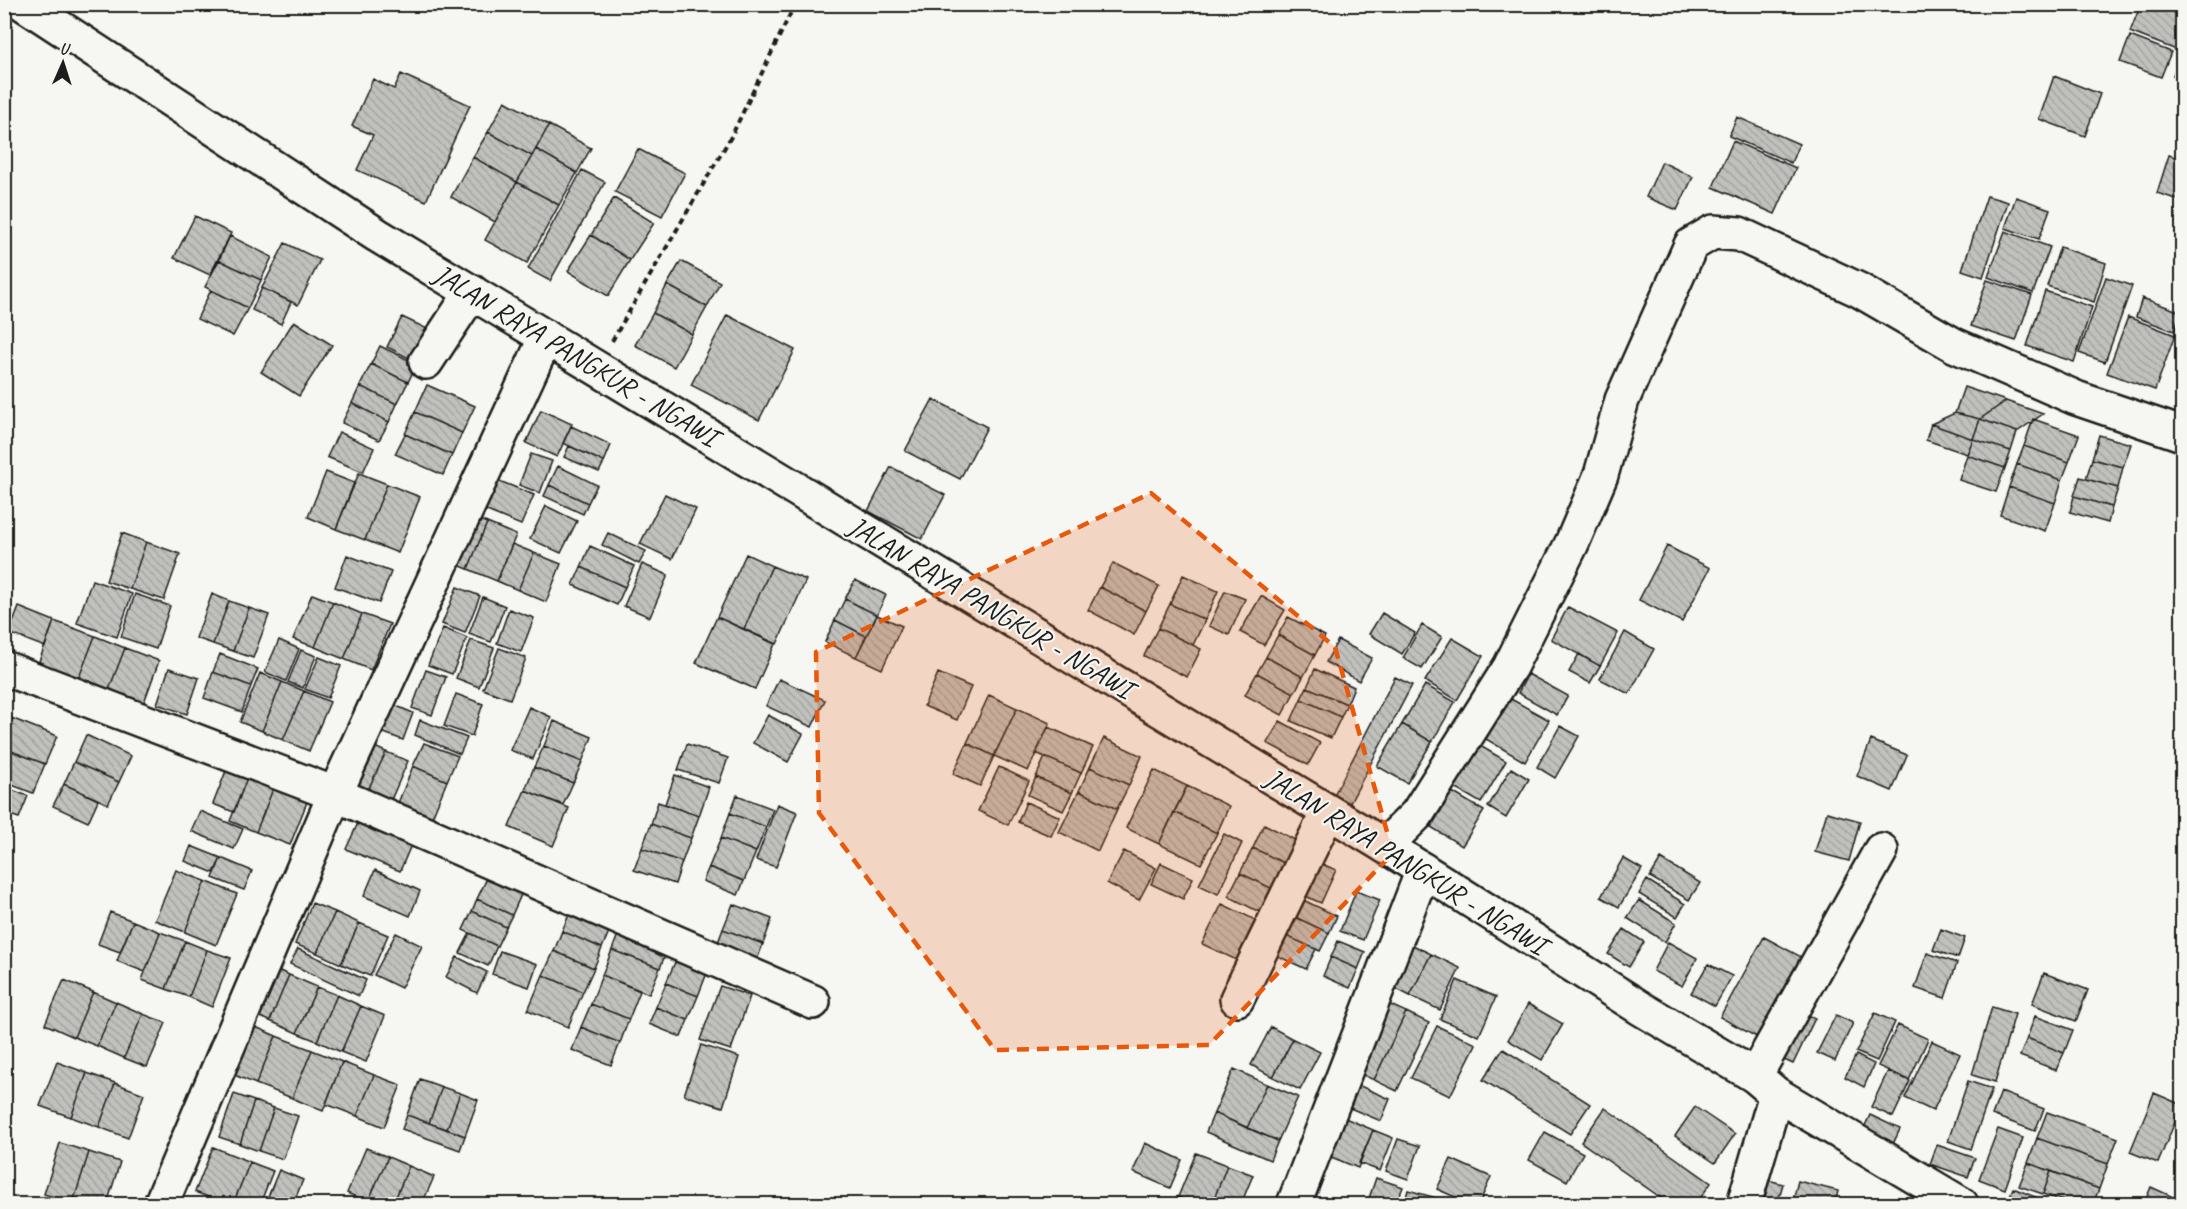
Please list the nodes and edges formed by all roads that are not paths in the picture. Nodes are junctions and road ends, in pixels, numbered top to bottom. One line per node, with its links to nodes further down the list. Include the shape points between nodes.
1 (24, 4): 2 (street, JALAN RAYA PANGKUR - NGAWI, via 377,235)
2 (472, 292): 3 (street, JALAN RAYA PANGKUR - NGAWI); 4 (street)
3 (546, 337): 7 (street); 8 (street, JALAN RAYA PANGKUR - NGAWI)
4 (426, 362)
5 (2182, 434): 9 (street, via 2076,398 1954,345 1859,290 1739,234 1713,232 1691,245 1623,400 1593,495 1510,667 1418,814)
6 (4, 668): 7 (street)
7 (335, 795): 13 (street); 15 (street)
8 (1328, 812): 9 (street, JALAN RAYA PANGKUR - NGAWI); 12 (street)
9 (1384, 846): 11 (street, JALAN RAYA PANGKUR - NGAWI)
10 (1881, 850): 14 (street)
11 (1423, 870): 14 (street, JALAN RAYA PANGKUR - NGAWI); 16 (street)
12 (1237, 999)
13 (813, 1002)
14 (1766, 1085): 17 (street); 18 (street, JALAN RAYA PANGKUR - NGAWI)
15 (160, 1204)
16 (1294, 1204)
17 (1744, 1204)
18 (1961, 1204)

